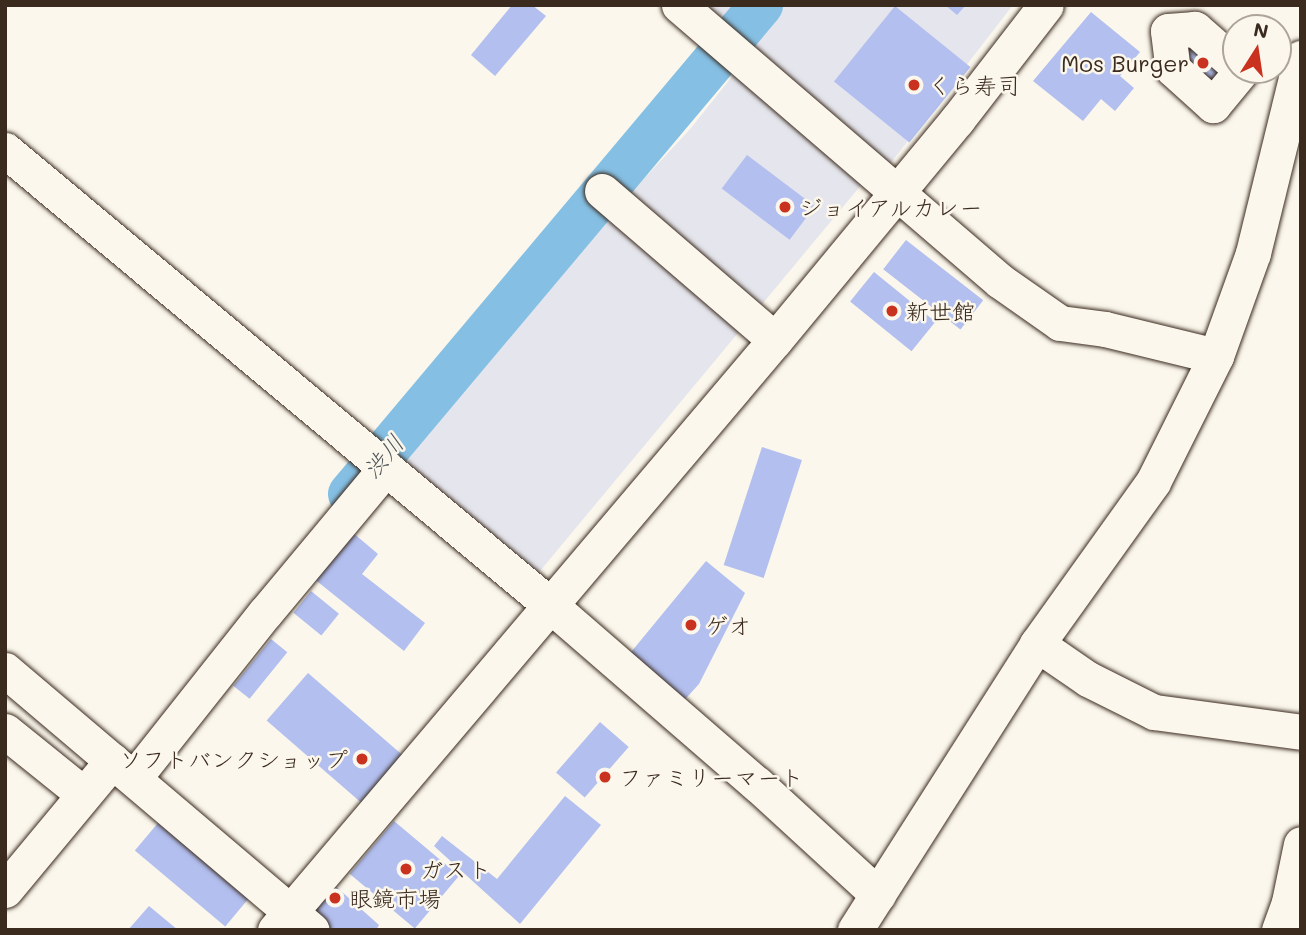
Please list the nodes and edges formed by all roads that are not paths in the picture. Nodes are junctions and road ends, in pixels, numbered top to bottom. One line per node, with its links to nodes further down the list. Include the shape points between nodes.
1 (678, 5): 7 (street)
2 (1046, 5): 7 (street)
3 (1222, 53): 5 (street, via 1195,29 1168,32 1173,69 1213,105)
4 (1301, 58): 10 (street, via 1253,253)
5 (1230, 84)
6 (5, 150): 11 (street)
7 (895, 191): 9 (street); 10 (street, via 1000,281 1060,323)
8 (606, 195): 9 (street)
9 (775, 340): 12 (street)
10 (1216, 356): 13 (street, via 1153,482)
11 (380, 464): 12 (street); 17 (street, via 265,613)
12 (550, 605): 21 (street, via 757,783); 22 (street)
13 (1037, 644): 15 (street, via 1088,679 1154,712); 21 (street)
14 (5, 670): 17 (street)
15 (1301, 732)
16 (7, 737): 18 (street)
17 (122, 769): 18 (street); 22 (street)
18 (82, 793): 20 (street)
19 (1301, 844): 24 (street)
20 (5, 890)
21 (878, 895): 23 (street)
22 (293, 924)
23 (855, 930)
24 (1279, 930)

